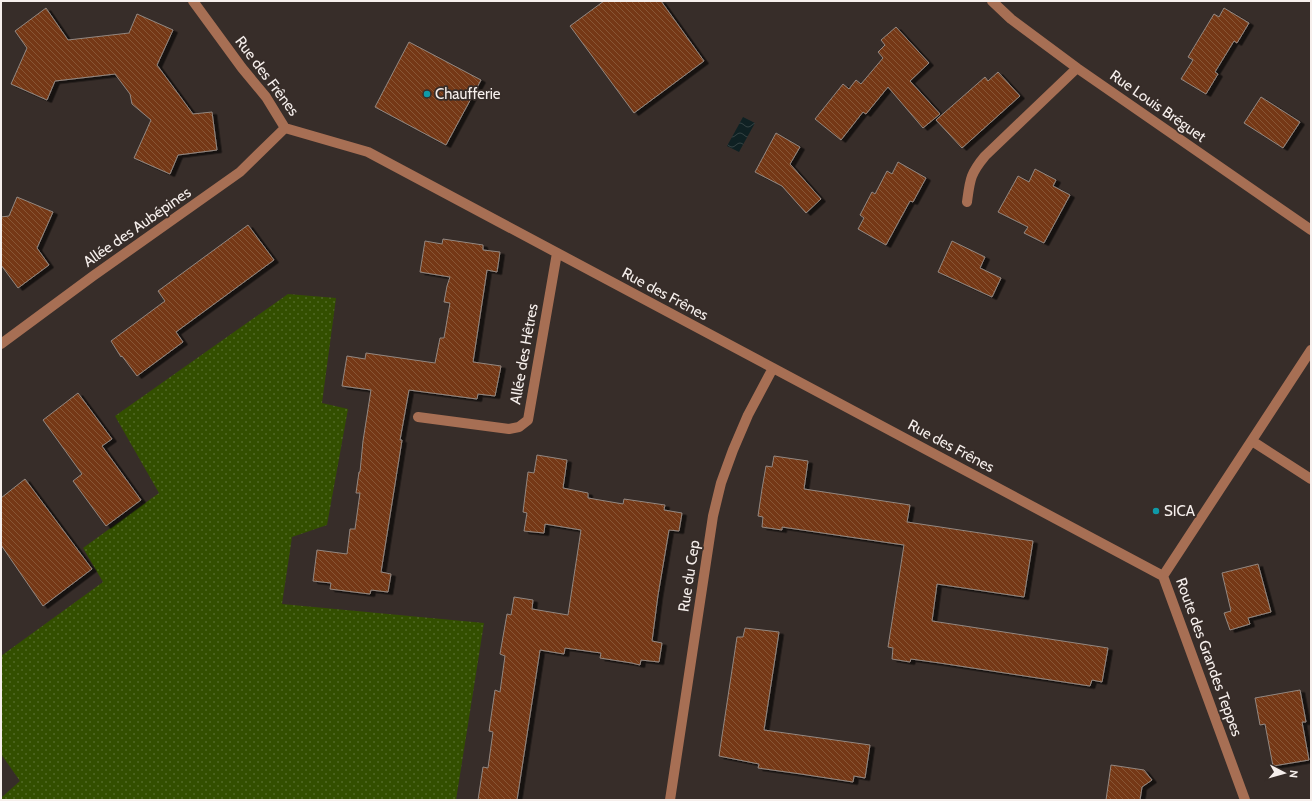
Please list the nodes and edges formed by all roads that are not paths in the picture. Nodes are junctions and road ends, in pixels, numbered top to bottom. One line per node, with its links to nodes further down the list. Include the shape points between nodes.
1 (193, 1): 4 (street, Rue des Frênes, via 266,97)
2 (992, 1): 3 (street, Rue Louis Bréguet, via 1011,20)
3 (1077, 68): 5 (street, via 977,166 970,179); 6 (street, Rue Louis Bréguet)
4 (285, 128): 7 (street, Rue des Frênes, via 368,152); 8 (street, Allée des Aubépines, via 240,172)
5 (967, 202)
6 (1311, 230)
7 (557, 253): 10 (street, Rue des Frênes); 11 (street, Allée des Hêtres, via 528,420 519,427 509,429)
8 (1, 344)
9 (1311, 350): 12 (street, Route des Grandes Teppes)
10 (773, 368): 14 (street, Rue des Frênes); 15 (street, Rue du Cep, via 748,415 721,483 713,516)
11 (418, 417)
12 (1252, 441): 13 (street); 14 (street, Route des Grandes Teppes)
13 (1311, 479)
14 (1163, 576): 16 (street, Route des Grandes Teppes)
15 (670, 800)
16 (1245, 800)

